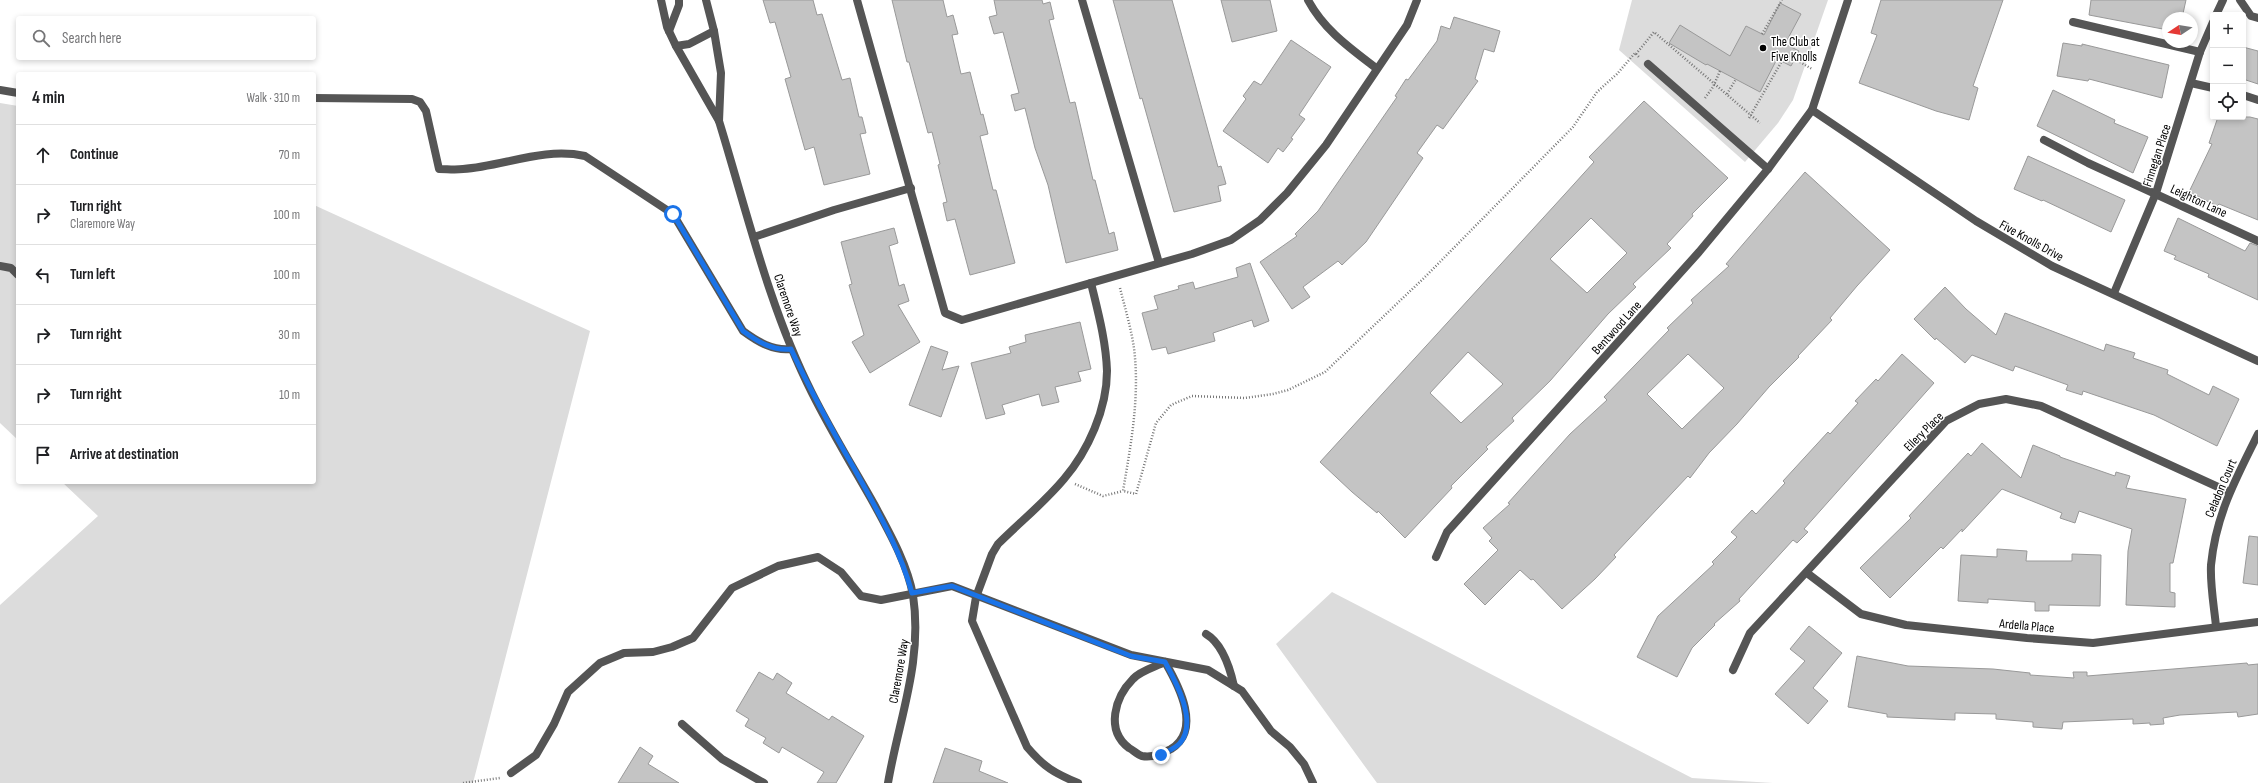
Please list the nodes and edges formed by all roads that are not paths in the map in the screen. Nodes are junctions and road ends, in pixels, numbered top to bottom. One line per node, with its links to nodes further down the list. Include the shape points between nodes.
1 (660, 0): 15 (street, Claremore Way)
2 (679, 0): 15 (street)
3 (706, 0): 16 (street, Claremore Way)
4 (857, 0): 32 (street)
5 (1082, 0): 36 (street)
6 (1308, 0): 20 (street, via 1315,14 1335,37)
7 (1417, 0): 20 (street, via 1407,26)
8 (1848, 0): 28 (street, Bentwood Lane)
9 (2223, 0): 11 (street)
10 (2240, 0): 12 (street, via 2251,16)
11 (2217, 12)
12 (2258, 18)
13 (2072, 22): 18 (street)
14 (2210, 29): 18 (street, Finnegan Place)
15 (669, 31): 17 (street, Claremore Way)
16 (714, 31): 17 (street, via 705,37); 29 (street, Claremore Way, via 721,73)
17 (676, 46): 29 (street, Claremore Way)
18 (2200, 52): 21 (street, Finnegan Place)
19 (1648, 64): 31 (street)
20 (1376, 68): 36 (street, via 1326,145 1287,193 1260,220 1231,240)
21 (2190, 83): 22 (street); 33 (street, Finnegan Place)
22 (2210, 87)
23 (0, 90): 24 (street)
24 (16, 93)
25 (2246, 96): 27 (street)
26 (316, 98): 41 (street, via 412,99 420,102 426,111 439,169 463,170 553,154 570,153 585,156 673,214 743,331 754,339 780,350)
27 (2258, 100)
28 (1812, 110): 31 (street, Bentwood Lane); 40 (street, Five Knolls Drive, via 1976,221 2052,266)
29 (719, 121): 34 (street, Claremore Way)
30 (2044, 140): 33 (street, Leighton Lane)
31 (1768, 169): 45 (street, Bentwood Lane, via 1699,252 1447,532)
32 (911, 188): 34 (street); 39 (street, via 945,313 962,320)
33 (2156, 193): 35 (street, Leighton Lane); 40 (street, Finnegan Place)
34 (754, 237): 41 (street, Claremore Way)
35 (2258, 241)
36 (1158, 263): 39 (street)
37 (0, 266): 38 (street, via 11,268)
38 (16, 273)
39 (1091, 283): 48 (street, via 1103,330 1107,371 1102,407 1086,446 1063,480 998,544)
40 (2114, 293): 42 (street, Five Knolls Drive)
41 (791, 349): 47 (street, Claremore Way, via 812,393 887,528 904,565)
42 (2258, 361)
43 (2258, 434): 44 (street, Celadon Court)
44 (2229, 492): 46 (street, Ellery Place, via 2041,406 2006,399 1979,404 1946,421); 50 (street, Celadon Court, via 2217,524 2211,567)
45 (1436, 557)
46 (1807, 573): 50 (street, Ardella Place, via 1861,614 1906,625 2093,643); 53 (street, Ellery Place, via 1750,633)
47 (912, 593): 48 (street, via 952,586); 56 (street, via 881,600 861,596 841,572 818,557 778,566 732,588 693,638 653,652 624,653 600,663 568,692 554,724 536,755); 58 (street, Claremore Way, via 916,632 915,661)
48 (976, 597): 52 (street, via 1131,656); 59 (street, via 972,615 974,629 1027,747 1054,773)
49 (2258, 622): 50 (street, Ardella Place)
50 (2216, 626)
51 (1206, 634): 54 (street, via 1221,651)
52 (1165, 662): 52 (street, via 1134,677 1119,696 1114,720 1121,742 1141,756 1161,755 1180,744 1186,729 1183,699); 54 (street, via 1208,670)
53 (1733, 670)
54 (1234, 686): 60 (street, via 1242,690 1271,731 1290,747 1304,764)
55 (682, 724): 57 (street, via 722,759)
56 (511, 773)
57 (764, 783)
58 (888, 783)
59 (1078, 783)
60 (1313, 783)

